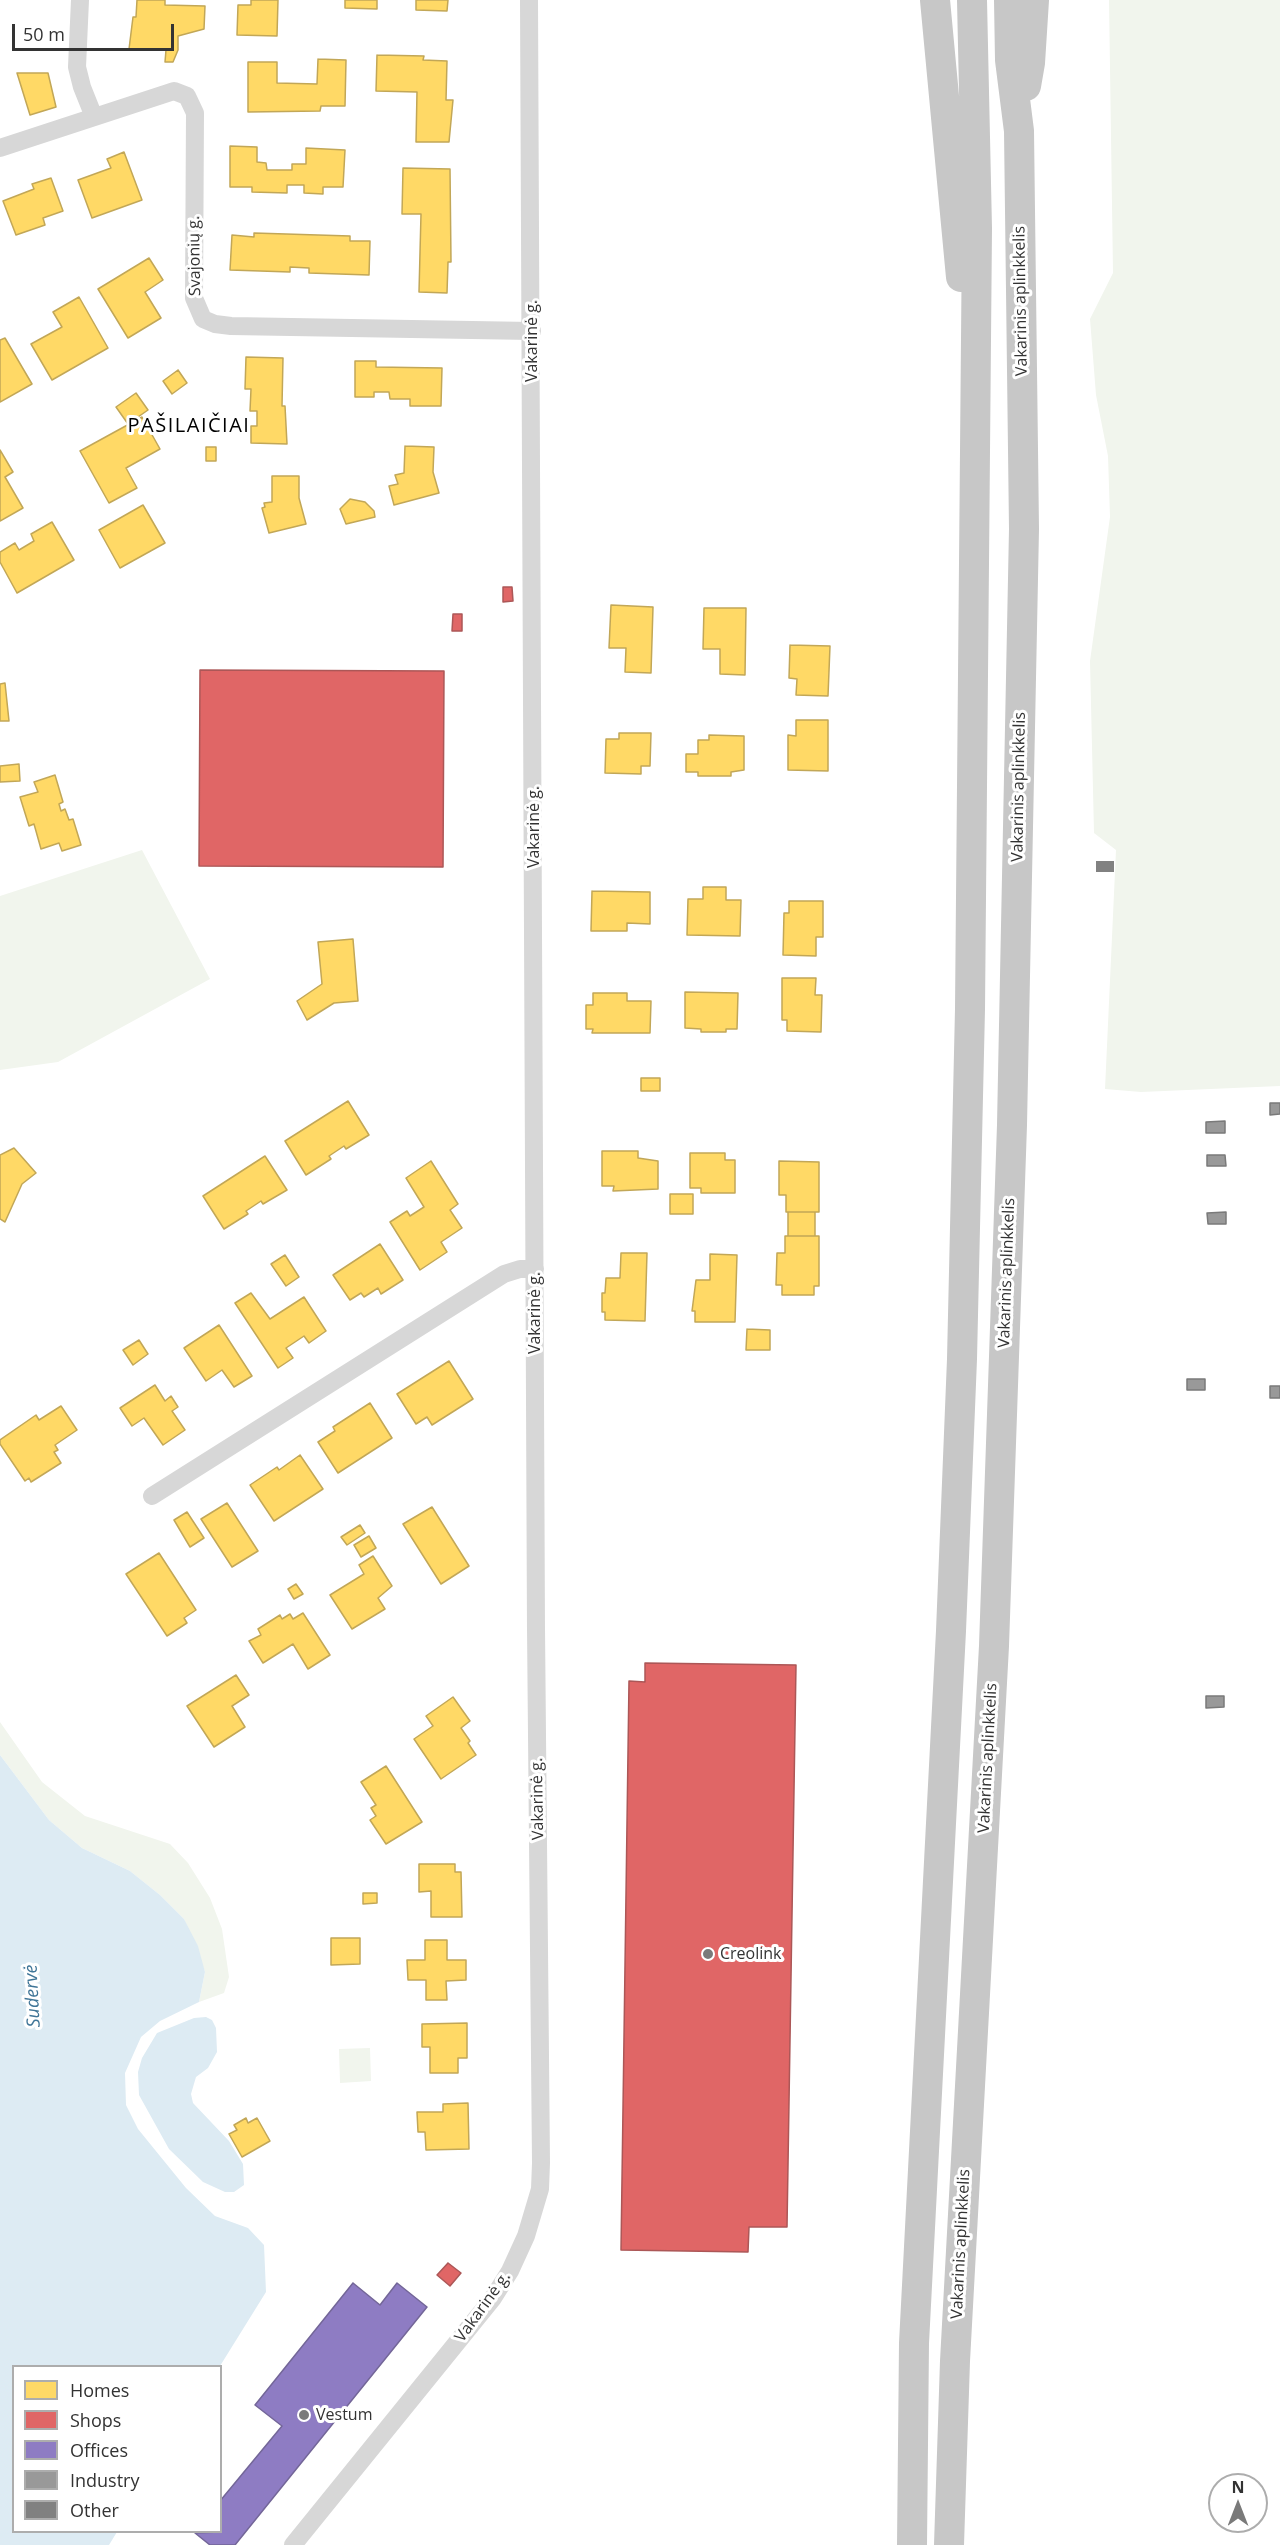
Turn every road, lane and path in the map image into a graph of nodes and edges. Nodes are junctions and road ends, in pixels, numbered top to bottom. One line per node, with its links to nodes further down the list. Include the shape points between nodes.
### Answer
1 (80, 0): 7 (street, via 77,67)
2 (529, 0): 10 (street, Vakarinė g.)
3 (935, 0): 11 (highway, via 957,259)
4 (972, 0): 11 (highway, via 977,228)
5 (1009, 0): 8 (highway, Vakarinis aplinkkelis)
6 (1034, 0): 8 (highway, via 1030,63)
7 (94, 117): 9 (street, Svajonių g.); 10 (street, Svajonių g., via 174,91 188,96 195,112 194,298 203,319 231,326)
8 (1019, 131): 14 (highway, Vakarinis aplinkkelis, via 1024,528 1011,1149 994,1646)
9 (0, 148)
10 (532, 331): 12 (street, Vakarinė g.)
11 (974, 351): 15 (highway, via 972,867 962,1359 914,2343)
12 (535, 1269): 13 (street, via 504,1274); 16 (street, Vakarinė g., via 540,2189 526,2236 493,2298)
13 (152, 1496)
14 (950, 2501): 19 (highway, Vakarinis aplinkkelis); 20 (highway)
15 (912, 2502): 17 (highway); 18 (highway)
16 (293, 2545)
17 (893, 2545)
18 (912, 2545)
19 (949, 2545)
20 (965, 2545)

